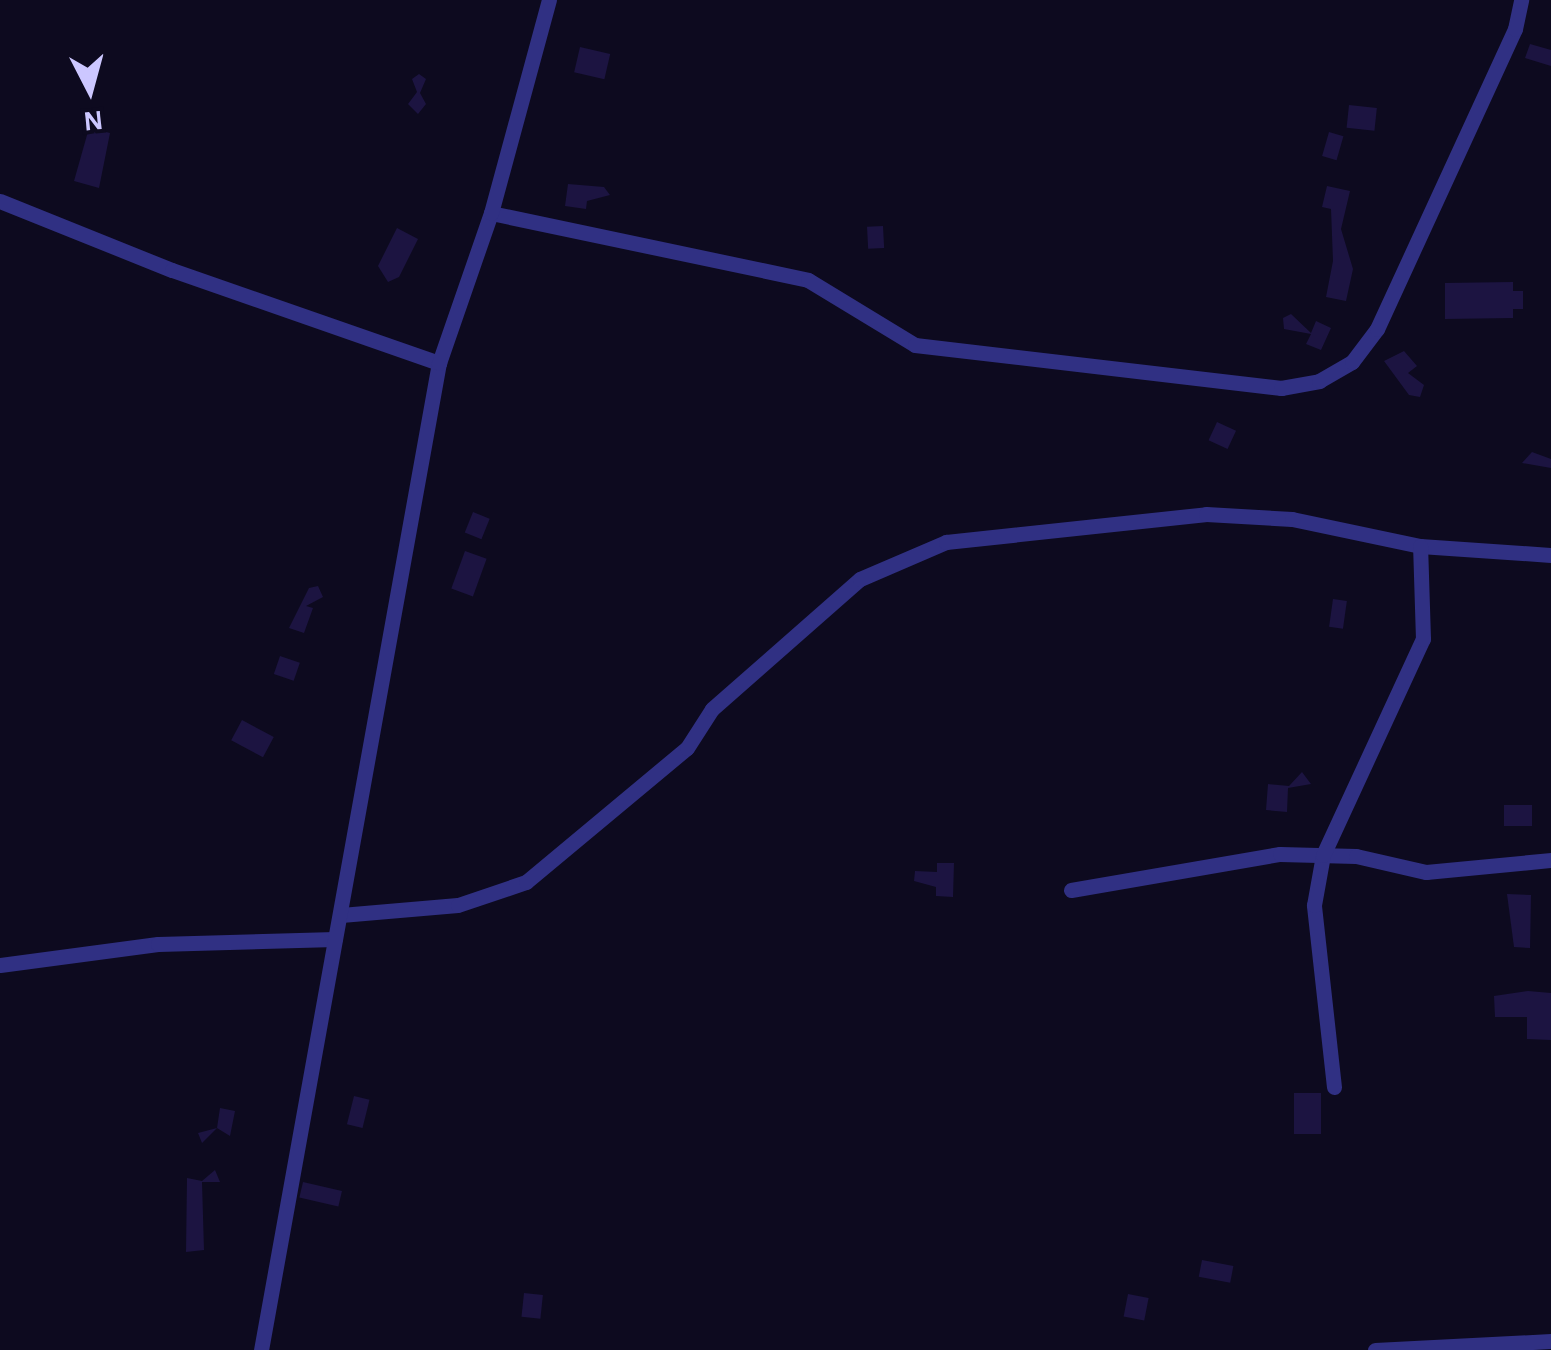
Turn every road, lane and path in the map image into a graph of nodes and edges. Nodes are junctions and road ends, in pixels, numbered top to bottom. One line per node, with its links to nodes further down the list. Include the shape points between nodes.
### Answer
1 (549, 0): 4 (street)
2 (1522, 0): 4 (street, via 1515,29 1376,328 1352,362 1319,380 1281,388 916,345 808,280)
3 (0, 201): 5 (street, via 172,270)
4 (490, 214): 5 (street)
5 (439, 363): 11 (street, via 361,771)
6 (1420, 546): 7 (street); 8 (street, via 1423,639); 11 (street, via 1292,519 1206,514 946,542 860,579 712,709 687,748 526,882 458,905)
7 (1551, 555)
8 (1323, 855): 9 (street, via 1426,872); 10 (street, via 1280,854); 14 (street, via 1314,905)
9 (1551, 860)
10 (1071, 890)
11 (342, 915): 12 (street)
12 (335, 938): 13 (street, via 158,944); 16 (street)
13 (0, 966)
14 (1334, 1087)
15 (1551, 1341): 17 (street)
16 (261, 1350)
17 (1375, 1350)

